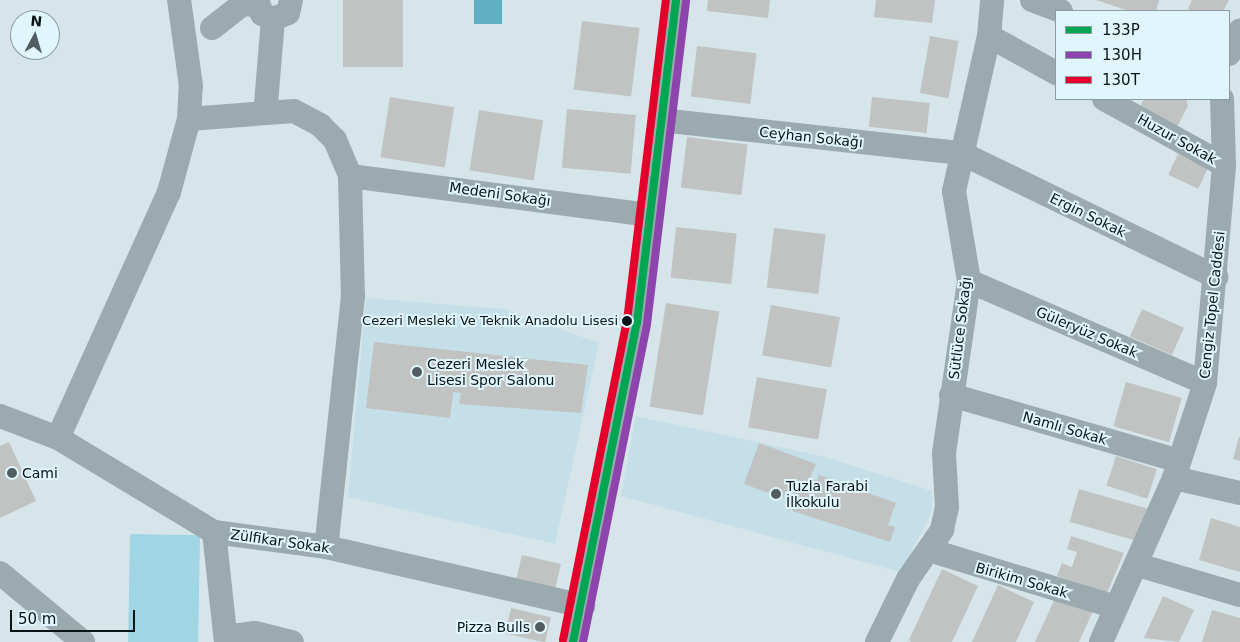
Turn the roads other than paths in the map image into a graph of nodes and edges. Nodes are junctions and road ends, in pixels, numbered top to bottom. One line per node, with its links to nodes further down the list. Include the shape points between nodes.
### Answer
1 (179, 0): 17 (street)
2 (219, 0): 7 (street, via 228,5)
3 (291, 0): 7 (street, via 288,13)
4 (676, 0): 18 (street)
5 (992, 0): 11 (street, Sütlüce Sokağı)
6 (1032, 0): 8 (street)
7 (256, 6): 9 (street); 16 (street)
8 (1058, 10)
9 (212, 28)
10 (1240, 30): 12 (street)
11 (989, 36): 13 (street); 19 (street, Sütlüce Sokağı)
12 (1230, 52)
13 (1055, 71)
14 (1106, 100): 20 (street, Huzur Sokak)
15 (1222, 100): 20 (street, Cengiz Topel Caddesi)
16 (266, 108): 17 (street); 21 (street, via 294,111 320,125 335,140)
17 (196, 112): 28 (street, via 169,192)
18 (661, 120): 19 (street, Ceyhan Sokağı); 22 (street)
19 (960, 153): 23 (street, Ergin Sokak); 24 (street, Sütlüce Sokağı, via 954,191)
20 (1224, 165): 23 (street, Cengiz Topel Caddesi)
21 (350, 176): 22 (street, Medeni Sokağı, via 377,176); 32 (street, via 353,296)
22 (650, 215): 37 (street, via 637,323)
23 (1216, 277): 25 (street, Cengiz Topel Caddesi)
24 (969, 281): 25 (street, Güleryüz Sokak); 26 (street, Sütlüce Sokağı)
25 (1205, 383): 29 (street, Cengiz Topel Caddesi)
26 (951, 395): 29 (street, Namlı Sokak); 33 (street, Sütlüce Sokağı, via 944,453 947,507 942,530)
27 (0, 416): 28 (street, Zülfikar Sokak)
28 (58, 438): 31 (street, Zülfikar Sokak)
29 (1176, 470): 30 (street, Namlı Sokak); 34 (street, Cengiz Topel Caddesi)
30 (1240, 493)
31 (214, 532): 32 (street, Zülfikar Sokak); 39 (street)
32 (326, 547): 37 (street, Zülfikar Sokak)
33 (929, 550): 38 (street, Birikim Sokak); 43 (street, Sütlüce Sokağı)
34 (1138, 565): 36 (street); 38 (street, Cengiz Topel Caddesi)
35 (2, 581): 40 (street)
36 (1240, 595)
37 (583, 606): 42 (street)
38 (1116, 607): 44 (street, Cengiz Topel Caddesi)
39 (226, 640): 41 (street, via 255,634)
40 (83, 642)
41 (292, 642)
42 (573, 642)
43 (877, 642)
44 (1101, 642)

